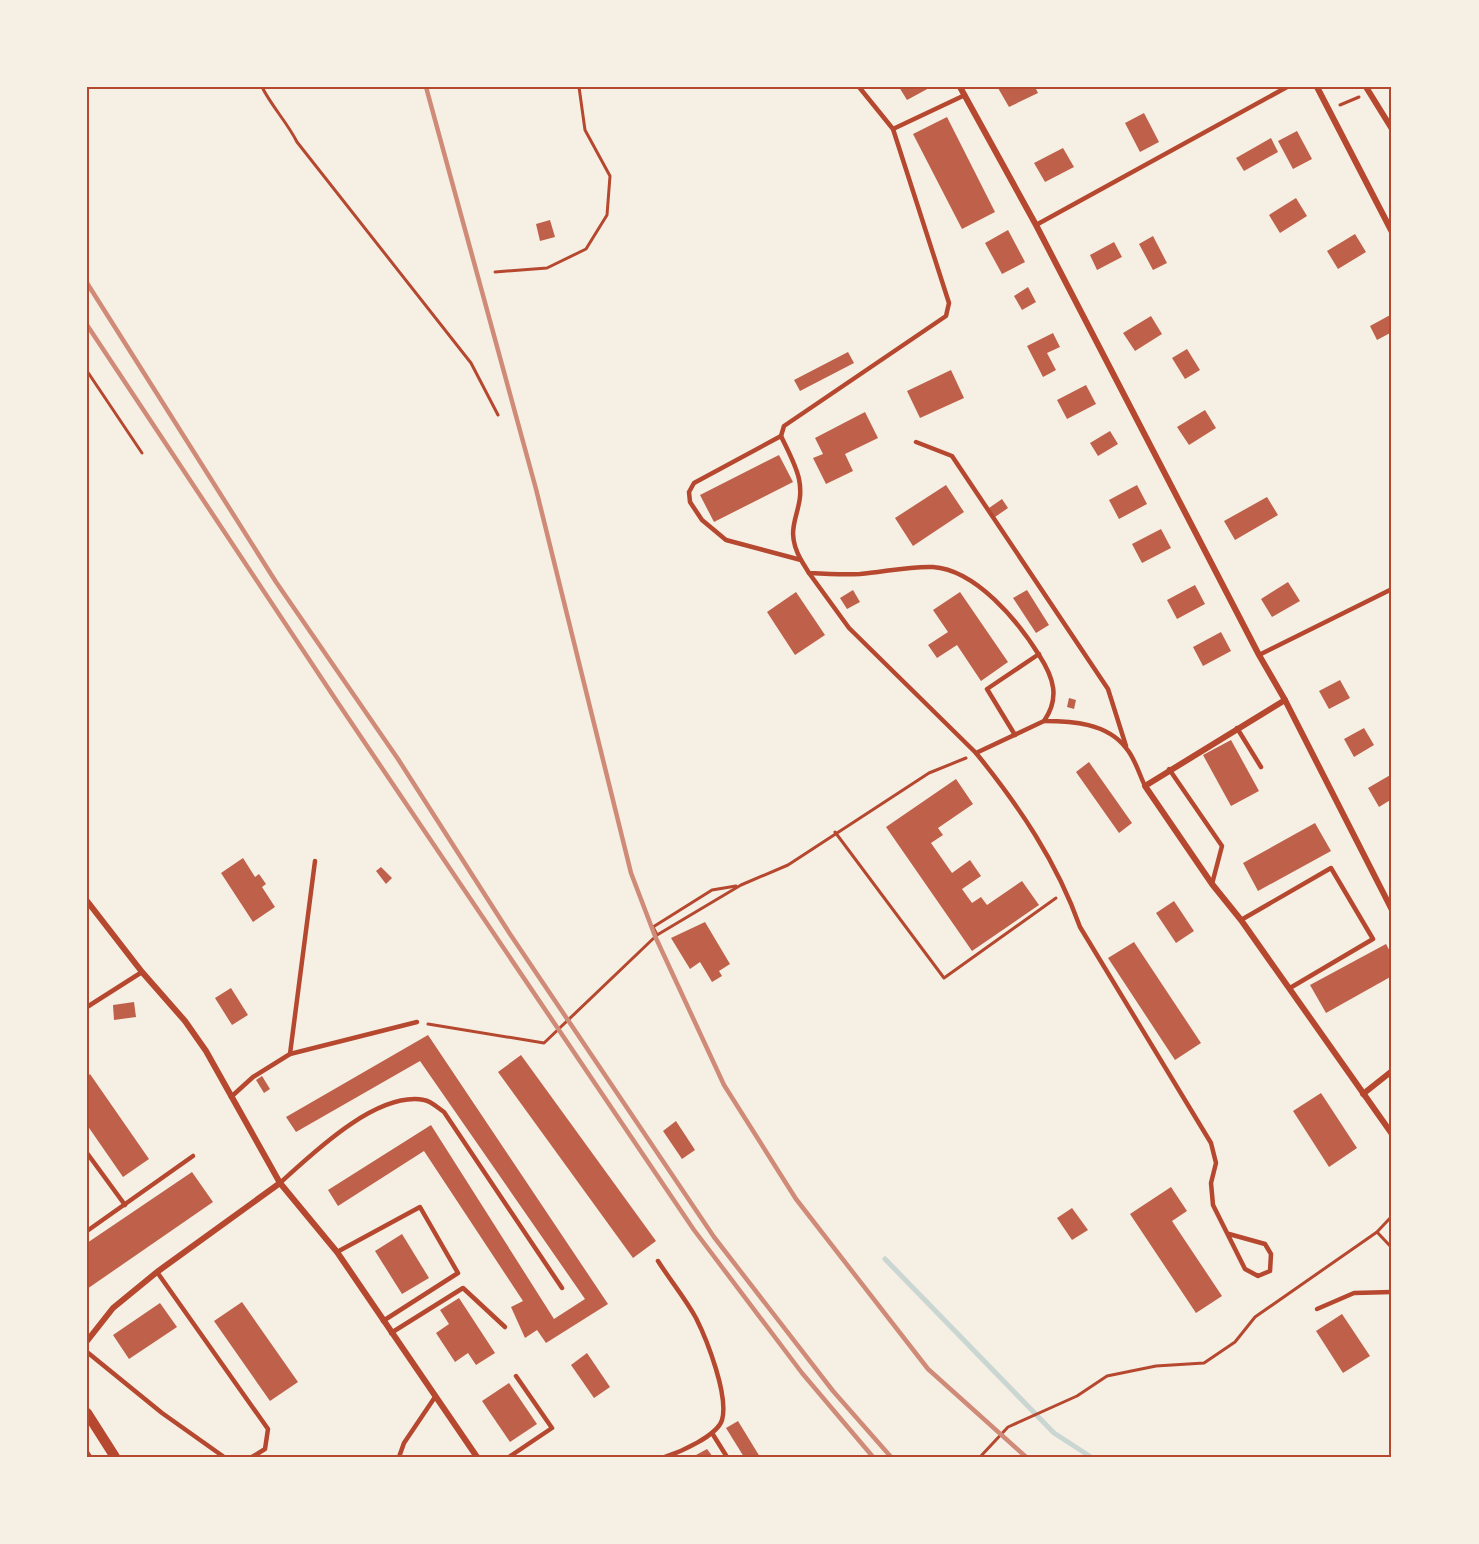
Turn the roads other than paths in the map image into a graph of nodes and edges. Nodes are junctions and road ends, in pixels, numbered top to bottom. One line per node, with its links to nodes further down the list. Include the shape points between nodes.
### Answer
1 (859, 87): 7 (lane)
2 (960, 87): 6 (street)
3 (1287, 87): 9 (lane)
4 (1317, 87): 10 (street)
5 (1368, 90): 8 (street)
6 (965, 95): 7 (lane); 9 (street)
7 (893, 129): 11 (lane, via 949,303 946,316 784,426)
8 (1392, 129)
9 (1036, 225): 17 (street)
10 (1392, 232)
11 (782, 436): 13 (lane, via 799,479 800,498 791,530 792,545); 13 (lane, via 694,483 689,492 690,502 702,520 726,540)
12 (916, 442): 22 (lane, via 952,456 1108,689)
13 (801, 560): 14 (lane)
14 (810, 573): 16 (lane, via 857,574 934,567 961,574 1018,622); 23 (lane, via 849,628)
15 (1392, 589): 17 (lane)
16 (1039, 654): 19 (lane, via 1055,694 1053,708); 21 (lane, via 987,689)
17 (1259, 655): 18 (street)
18 (1285, 700): 20 (street); 30 (street)
19 (1044, 721): 21 (lane); 22 (lane, via 1072,720 1108,732)
20 (1238, 728): 24 (lane); 25 (street)
21 (1015, 735): 23 (lane)
22 (1126, 748): 26 (lane)
23 (976, 753): 46 (lane, via 1005,789 1067,891 1080,927 1211,1143 1216,1162 1211,1183 1213,1205)
24 (1261, 767)
25 (1169, 769): 26 (street); 28 (lane, via 1222,846)
26 (1145, 786): 28 (street)
27 (315, 861): 36 (lane)
28 (1212, 884): 31 (street)
29 (87, 901): 32 (street)
30 (1392, 910)
31 (1241, 920): 33 (street); 33 (lane, via 1331,868 1372,939)
32 (142, 972): 34 (lane); 39 (street, via 185,1021)
33 (1290, 988): 38 (street)
34 (87, 1007)
35 (417, 1022): 36 (lane)
36 (290, 1054): 39 (lane, via 253,1077)
37 (1392, 1071): 38 (street)
38 (1364, 1094): 40 (street)
39 (231, 1097): 43 (street)
40 (1392, 1134)
41 (87, 1153): 44 (lane)
42 (193, 1156): 44 (lane)
43 (280, 1183): 47 (street); 49 (street); 50 (lane, via 321,1146 376,1108 406,1099 427,1100 444,1112)
44 (125, 1205): 45 (lane)
45 (87, 1231)
46 (1229, 1234): 46 (lane, via 1245,1269 1258,1275 1270,1271 1271,1254 1265,1244)
47 (337, 1252): 53 (street); 53 (lane, via 420,1207 458,1273)
48 (658, 1261): 61 (lane, via 696,1318 711,1357 723,1410 722,1420)
49 (157, 1272): 56 (street, via 113,1308); 64 (lane, via 268,1429 265,1449)
50 (562, 1288)
51 (1392, 1292): 52 (lane, via 1354,1293)
52 (1317, 1309)
53 (382, 1321): 55 (street)
54 (505, 1327): 55 (lane, via 463,1288)
55 (391, 1333): 59 (street)
56 (87, 1341)
57 (87, 1352): 63 (lane)
58 (516, 1376): 67 (lane, via 552,1428)
59 (435, 1397): 65 (lane); 66 (street)
60 (87, 1413): 62 (street)
61 (712, 1432): 68 (lane); 69 (lane)
62 (115, 1457)
63 (224, 1457)
64 (252, 1457)
65 (399, 1457)
66 (477, 1457)
67 (509, 1457)
68 (666, 1457)
69 (727, 1457)

